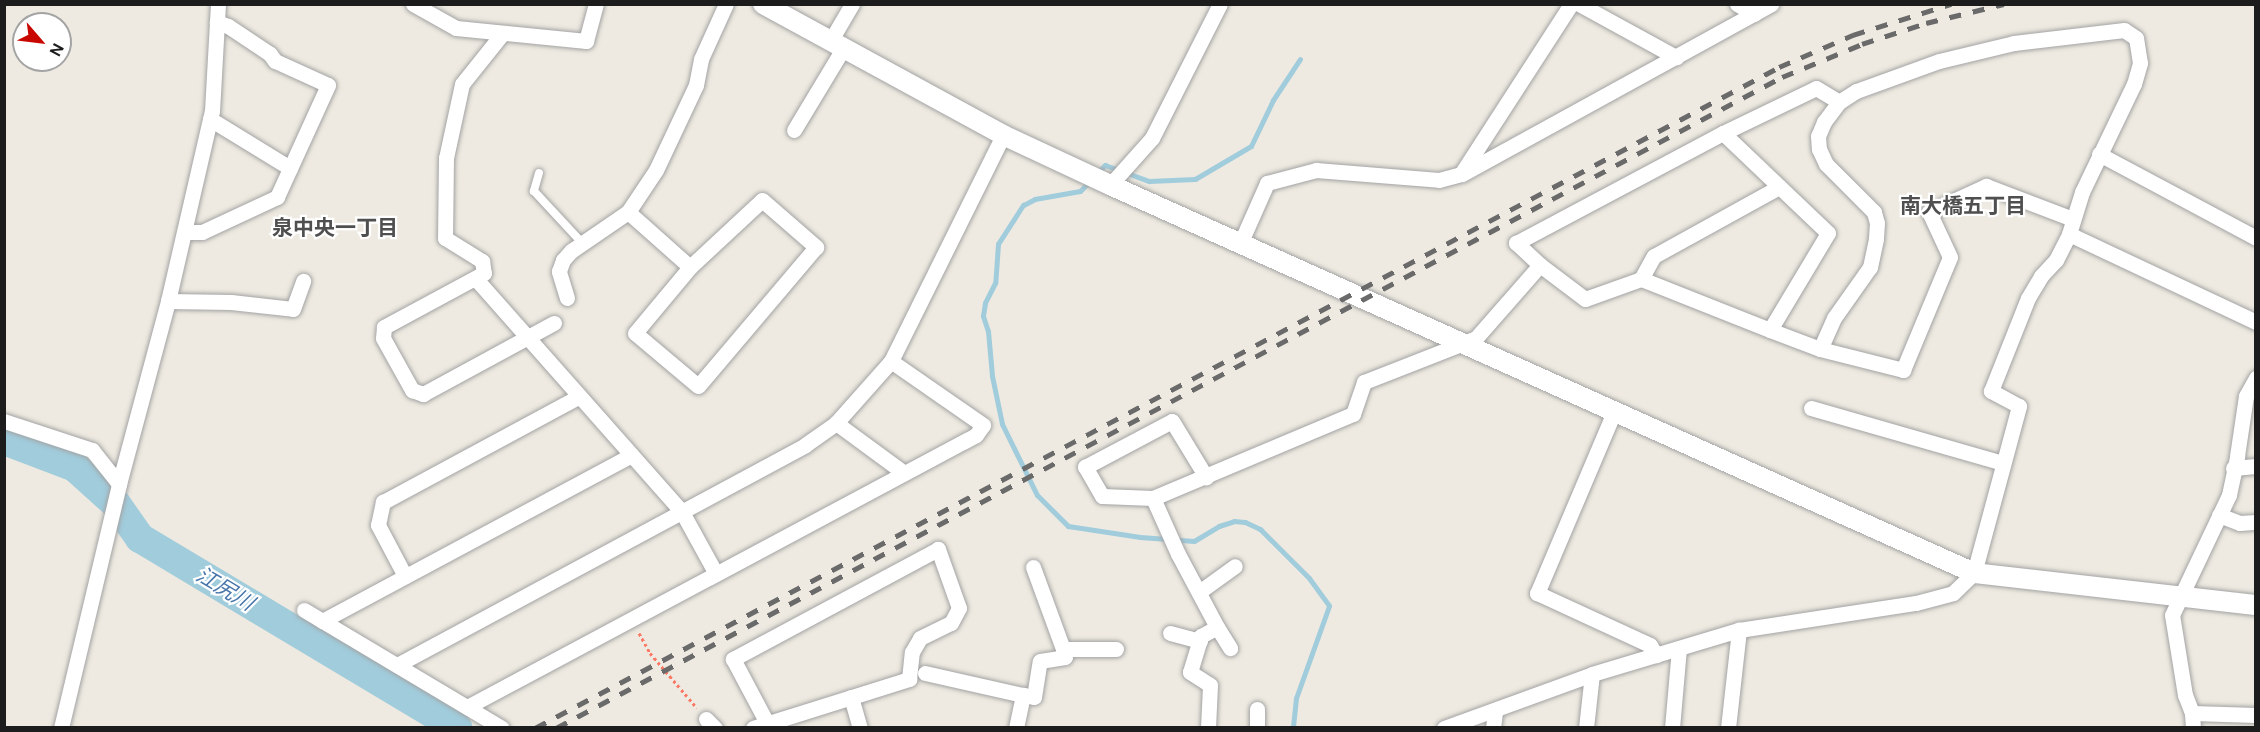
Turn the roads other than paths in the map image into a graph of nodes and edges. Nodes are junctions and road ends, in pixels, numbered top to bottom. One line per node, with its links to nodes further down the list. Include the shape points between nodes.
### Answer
1 (218, 4): 13 (street)
2 (413, 4): 14 (street, via 456,28)
3 (596, 4): 14 (street, via 586,41)
4 (726, 4): 28 (street, via 701,59 696,85 656,170)
5 (763, 4): 15 (street)
6 (852, 4): 15 (street)
7 (1220, 4): 26 (street, via 1152,138)
8 (1571, 4): 25 (street)
9 (1579, 4): 16 (street)
10 (1737, 4): 12 (street)
11 (1771, 4): 12 (street)
12 (1754, 14): 16 (street)
13 (217, 22): 18 (street); 23 (street, via 262,48 275,61 328,85)
14 (502, 34): 36 (street, via 462,84 446,158 446,238 482,261 484,273)
15 (838, 43): 19 (street); 21 (street)
16 (1676, 57): 25 (street)
17 (1839, 102): 20 (street, via 1816,88); 22 (street, via 1856,91 1939,61 2013,43 2124,30 2136,38 2140,63 2134,84); 46 (street, via 1824,122 1818,136 1819,148 1826,164 1874,212 1876,239 1870,267 1834,318)
18 (210, 119): 23 (street); 30 (street)
19 (794, 130)
20 (1723, 133): 27 (street); 34 (street, via 1516,243)
21 (1003, 135): 26 (street); 47 (street)
22 (2099, 153): 29 (street); 31 (street)
23 (290, 168): 30 (street, via 277,197 202,232)
24 (539, 173): 32 (lane, via 534,191)
25 (1462, 174): 33 (street, via 1439,180 1316,170 1267,183)
26 (1110, 186): 33 (street)
27 (1779, 187): 37 (street, via 1654,256); 43 (street, via 1828,233)
28 (628, 212): 32 (street); 35 (street)
29 (2071, 226): 41 (street); 46 (street, via 1986,186 1929,212 1950,257 1903,370); 55 (street, via 2056,260 2028,298 1991,391 2019,406)
30 (184, 232): 40 (street)
31 (2256, 238)
32 (583, 244): 39 (street, via 563,260 559,271)
33 (1240, 244): 45 (street)
34 (1540, 265): 37 (street, via 1585,299); 45 (street, via 1476,338)
35 (690, 267): 35 (street, via 762,200 816,247 698,386 635,333)
36 (476, 279): 44 (street); 44 (street, via 384,327 383,338 412,390 423,394)
37 (1641, 279): 43 (street)
38 (303, 281): 40 (street, via 293,309 231,302)
39 (567, 298)
40 (168, 301): 60 (street)
41 (2256, 322)
42 (554, 323): 44 (street)
43 (1770, 330): 46 (street)
44 (528, 338): 49 (street)
45 (1462, 345): 51 (street); 59 (street, via 1364,382 1353,414)
46 (1820, 349)
47 (891, 361): 53 (street); 58 (street, via 982,425 976,435)
48 (2256, 378): 57 (street, via 2246,396)
49 (578, 397): 54 (street); 69 (street, via 382,502 378,525)
50 (1811, 408): 55 (street)
51 (1614, 412): 68 (street); 83 (street, via 1537,593 1650,645)
52 (4, 421): 60 (street, via 92,450)
53 (836, 423): 58 (street); 62 (street, via 805,445)
54 (631, 455): 62 (street); 69 (street)
55 (2003, 463): 68 (street)
56 (2256, 466): 57 (street)
57 (2233, 468): 63 (street, via 2229,495)
58 (904, 473): 67 (street)
59 (1206, 477): 61 (street); 61 (street, via 1172,421 1085,467 1102,496)
60 (119, 484): 95 (street)
61 (1153, 498): 70 (street)
62 (682, 512): 67 (street); 84 (street)
63 (2219, 515): 64 (street, via 2240,523); 71 (street)
64 (2256, 522)
65 (1235, 566): 70 (street)
66 (1033, 567): 81 (street)
67 (715, 572): 89 (street)
68 (1974, 573): 71 (street); 76 (street, via 1953,593 1916,603)
69 (405, 576): 74 (street)
70 (1199, 592): 75 (street)
71 (2179, 595): 72 (street); 93 (street, via 2172,615)
72 (2256, 605)
73 (304, 610): 74 (street)
74 (322, 621): 84 (street)
75 (1217, 627): 78 (street, via 1201,636); 79 (street)
76 (1739, 630): 80 (street); 105 (street)
77 (1170, 633): 78 (street)
78 (1200, 641): 99 (street, via 1190,672 1210,686)
79 (1230, 648)
80 (1679, 648): 83 (street); 104 (street)
81 (1063, 649): 82 (street); 87 (street, via 1065,657 1040,661 1034,697)
82 (1116, 649)
83 (1656, 655): 86 (street)
84 (397, 665): 89 (street)
85 (925, 674): 87 (street)
86 (1592, 674): 91 (street); 103 (street)
87 (1023, 695): 98 (street)
88 (851, 697): 94 (street); 94 (street, via 909,679 912,652 920,638 951,623 959,608 938,549 733,659); 97 (street)
89 (467, 707): 96 (street)
90 (1257, 709): 100 (street)
91 (1494, 711): 101 (street); 102 (street)
92 (2256, 715): 93 (street)
93 (2192, 720)
94 (760, 725)
95 (60, 728)
96 (502, 728)
97 (860, 728)
98 (1016, 728)
99 (1208, 728)
100 (1257, 728)
101 (1444, 728)
102 (1493, 728)
103 (1586, 728)
104 (1672, 728)
105 (1728, 728)

